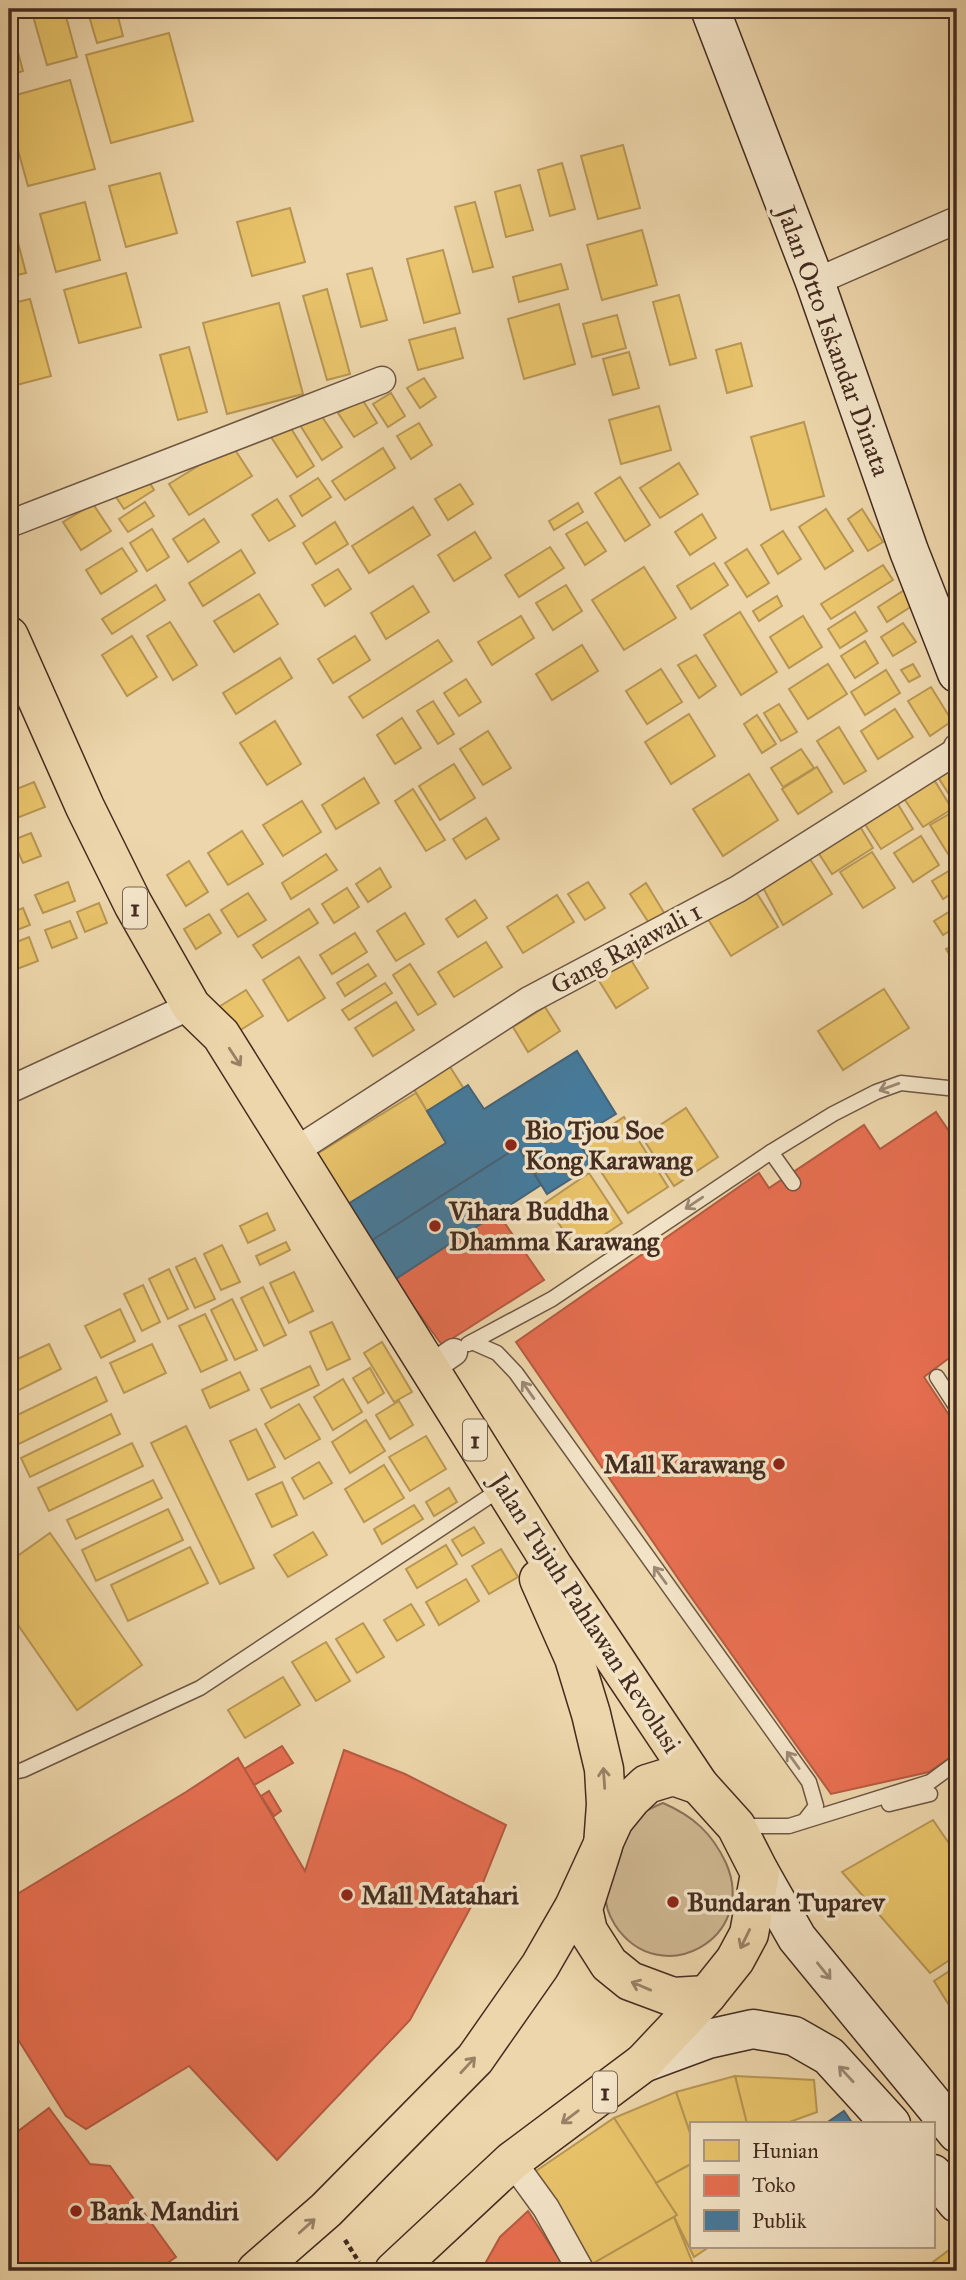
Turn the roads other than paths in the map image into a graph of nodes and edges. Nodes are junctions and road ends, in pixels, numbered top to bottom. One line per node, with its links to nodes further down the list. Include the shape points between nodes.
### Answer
1 (710, 9): 3 (main road, Jalan Otto Iskandar Dinata)
2 (957, 220): 3 (street)
3 (815, 282): 7 (main road, Jalan Otto Iskandar Dinata)
4 (382, 380): 5 (street)
5 (9, 524)
6 (9, 636): 9 (main road, Jalan Tujuh Pahlawan Revolusi / 1, via 91,819)
7 (957, 673)
8 (957, 747): 12 (street, Gang Rajawali 1, via 738,888 529,1000)
9 (191, 1006): 11 (street); 12 (main road, Jalan Tujuh Pahlawan Revolusi / 1, one-way to 12, via 221,1035); 18 (main road, Jalan Tujuh Pahlawan Revolusi / 1, via 197,1047)
10 (957, 1089): 13 (lane, one-way to 13, via 901,1083 833,1114)
11 (9, 1090)
12 (295, 1151): 15 (main road, Jalan Tujuh Pahlawan Revolusi / 1)
13 (771, 1152): 14 (lane); 15 (lane, one-way to 15, via 552,1299)
14 (793, 1183)
15 (452, 1354): 21 (main road, Jalan Tujuh Pahlawan Revolusi / 1, via 554,1568); 24 (lane, one-way to 15, via 816,1806 809,1782 516,1373 497,1353)
16 (937, 1377): 17 (lane)
17 (957, 1408)
18 (490, 1496): 20 (lane, via 200,1688); 26 (main road, Jalan Tujuh Pahlawan Revolusi / 1, one-way to 18, via 604,1769 574,1658 536,1572)
19 (957, 1762): 23 (lane, via 930,1782)
20 (9, 1773)
21 (699, 1786): 25 (main road, Jalan Tujuh Pahlawan Revolusi / 1); 26 (main road, via 673,1776 648,1784 614,1820)
22 (930, 1794): 23 (lane, via 859,1812)
23 (840, 1808): 24 (lane)
24 (806, 1819): 25 (lane, via 789,1826)
25 (736, 1826): 27 (main road, Jalan Tujuh Pahlawan Revolusi / 1)
26 (603, 1846): 28 (main road, one-way to 26, via 673,1997 630,1981 609,1964 588,1931 583,1909); 36 (main road, 1, one-way to 26, via 326,2210 475,2059 540,1966)
27 (760, 1873): 28 (main road, 1, one-way to 28, via 749,1934); 32 (main road, Jalan Tujuh Pahlawan Revolusi, one-way to 32, via 797,1938)
28 (707, 1995): 29 (main road, via 726,2014); 30 (main road, 1)
29 (753, 2029): 30 (main road, via 708,2039); 31 (main road, one-way to 29, via 830,2056 794,2036)
30 (643, 2063): 33 (main road, 1, one-way to 33)
31 (889, 2122)
32 (957, 2133)
33 (512, 2161): 37 (main road, 1); 38 (street, via 546,2208)
34 (934, 2175): 35 (main road)
35 (957, 2203)
36 (256, 2271)
37 (394, 2271)
38 (581, 2271)

